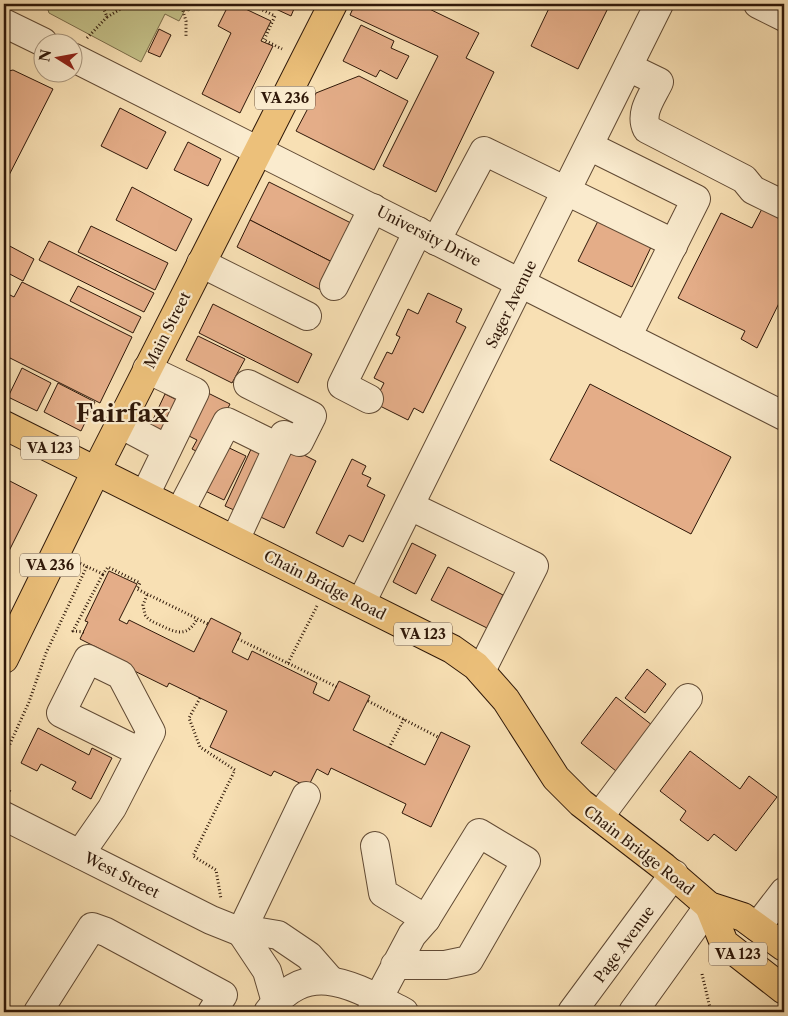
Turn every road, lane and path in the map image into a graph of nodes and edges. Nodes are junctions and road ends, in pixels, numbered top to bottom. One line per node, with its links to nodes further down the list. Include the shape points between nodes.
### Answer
1 (102, 4): 9 (path)
2 (129, 4): 9 (path)
3 (181, 4): 11 (path)
4 (250, 4): 15 (path, via 276,16 264,40)
5 (333, 4): 18 (main road, Main Street / VA 236)
6 (659, 4): 16 (street, Sager Avenue)
7 (758, 4): 8 (street)
8 (784, 16)
9 (107, 17): 13 (path)
10 (4, 23): 12 (street)
11 (186, 36)
12 (32, 37)
13 (82, 45)
14 (82, 50): 18 (street, University Drive)
15 (282, 50)
16 (628, 67): 17 (street, Sager Avenue); 20 (street, via 659,82 644,112 643,122 647,130 744,179 753,190)
17 (589, 146): 19 (street, Sager Avenue); 23 (street, via 696,199)
18 (258, 150): 21 (street, University Drive); 24 (main road, Main Street / VA 236)
19 (567, 191): 22 (street, via 484,151); 23 (street); 25 (street, Sager Avenue)
20 (784, 205)
21 (373, 208): 22 (street, University Drive); 26 (street)
22 (427, 236): 25 (street, University Drive); 31 (street, via 342,386)
23 (673, 246): 28 (street)
24 (201, 263): 27 (street); 29 (main road, Main Street / VA 236)
25 (521, 284): 28 (street, University Drive); 39 (street, Sager Avenue)
26 (334, 286)
27 (307, 316)
28 (627, 337): 32 (street, University Drive)
29 (148, 369): 33 (main road, Main Street / VA 236); 36 (street, via 195,392)
30 (248, 384): 35 (street, via 312,416 299,442 284,435)
31 (369, 399)
32 (784, 415)
33 (120, 424): 36 (street); 37 (main road, Main Street / VA 236)
34 (4, 425): 37 (main road, Chain Bridge Road / VA 123)
35 (278, 447): 40 (street, via 227,422); 41 (street)
36 (168, 449): 38 (street)
37 (96, 471): 38 (main road, Chain Bridge Road / VA 123); 52 (main road, Main Street / VA 236)
38 (145, 495): 40 (main road, Chain Bridge Road / VA 123)
39 (410, 506): 46 (street, Sager Avenue); 54 (street, via 534,566)
40 (180, 512): 41 (main road, Chain Bridge Road / VA 123)
41 (235, 540): 46 (main road, Chain Bridge Road / VA 123)
42 (76, 562): 43 (path)
43 (87, 566): 44 (path); 63 (path, via 46,653 29,702)
44 (103, 574): 45 (path, via 108,566 140,583 137,589); 50 (path, via 73,631)
45 (147, 595): 48 (path); 48 (path, via 143,604 145,615 170,630 186,632)
46 (361, 603): 54 (main road, Chain Bridge Road / VA 123, via 452,649)
47 (317, 605): 53 (path)
48 (197, 619): 49 (path)
49 (208, 624)
50 (84, 632)
51 (238, 639): 53 (path)
52 (4, 658)
53 (288, 663): 55 (path)
54 (481, 671): 67 (main road, Chain Bridge Road / VA 123, via 522,721 556,778)
55 (336, 687)
56 (200, 698): 72 (path, via 189,718 200,747 235,770 193,856 216,870 222,904)
57 (688, 698): 67 (street)
58 (368, 701): 59 (path)
59 (404, 719): 60 (path); 61 (path)
60 (438, 736)
61 (389, 748)
62 (140, 752): 69 (street, via 112,808)
63 (4, 757)
64 (4, 788): 66 (path)
65 (306, 796): 76 (street)
66 (10, 806): 69 (street, West Street)
67 (599, 818): 70 (main road, Chain Bridge Road / VA 123)
68 (375, 846): 74 (street, via 382,893)
69 (80, 854): 76 (street, West Street)
70 (674, 874): 73 (main road, Chain Bridge Road / VA 123); 87 (street, Page Avenue)
71 (784, 892): 75 (street)
72 (213, 900)
73 (708, 906): 75 (main road, Chain Bridge Road / VA 123); 81 (main road, Chain Bridge Road / VA 123, via 724,943); 88 (street)
74 (426, 919): 78 (street, via 412,935); 78 (street, via 479,833 526,861 468,960 445,965)
75 (757, 927): 77 (main road, Chain Bridge Road / VA 123)
76 (241, 932): 80 (street, West Street, via 278,935 309,956); 83 (street, via 267,971)
77 (784, 948)
78 (395, 965): 82 (street)
79 (702, 974): 89 (path)
80 (330, 980): 82 (street, via 357,987); 83 (street, via 303,982)
81 (784, 990)
82 (375, 1005): 86 (street)
83 (272, 1007)
84 (38, 1012): 85 (street, via 92,927 223,995)
85 (212, 1012)
86 (404, 1012)
87 (572, 1012)
88 (633, 1012)
89 (711, 1012)

